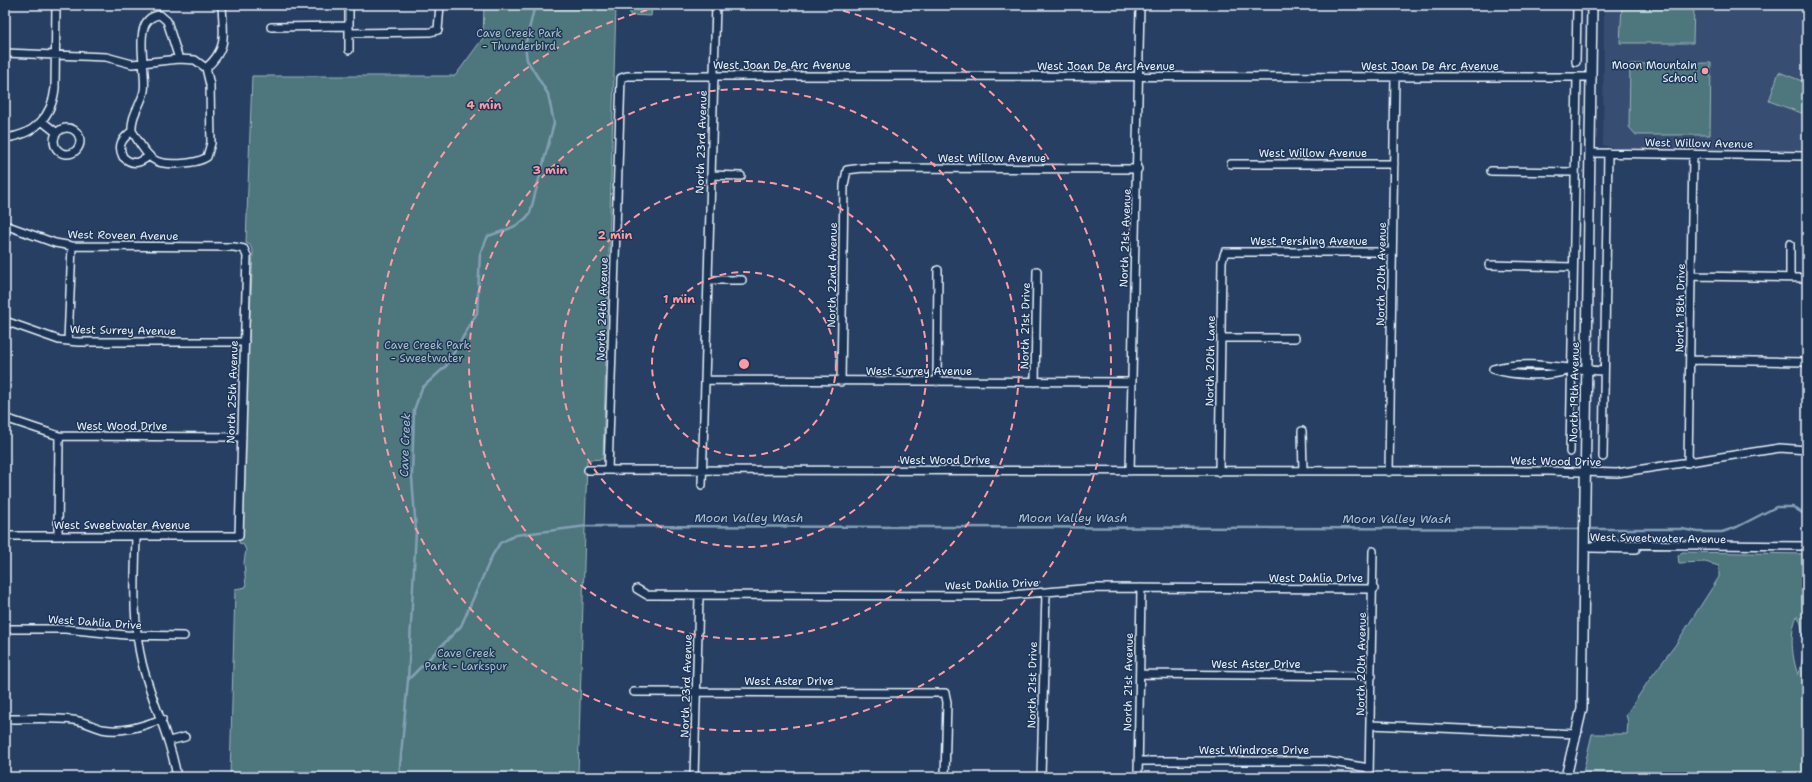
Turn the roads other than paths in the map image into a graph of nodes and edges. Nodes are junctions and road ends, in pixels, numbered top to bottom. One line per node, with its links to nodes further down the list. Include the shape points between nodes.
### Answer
1 (56, 5): 13 (street)
2 (222, 5): 17 (street, via 222,50)
3 (349, 5): 10 (street)
4 (440, 5): 10 (street, via 438,30)
5 (716, 5): 18 (street, North 23rd Avenue)
6 (1140, 5): 19 (street, North 21st Avenue)
7 (1577, 5): 15 (street)
8 (1592, 5): 22 (main road, North 19th Avenue)
9 (271, 27): 10 (street)
10 (349, 30): 11 (street)
11 (349, 50)
12 (5, 53): 13 (street)
13 (55, 55): 16 (street, via 106,56 132,64); 24 (street, via 54,98)
14 (179, 59): 16 (street); 16 (street, via 167,21 160,15 147,20 143,31); 17 (street, via 195,60)
15 (1576, 62)
16 (143, 63): 25 (street, via 144,90 133,115)
17 (206, 68): 31 (street, via 210,85 211,143 208,157 195,163 161,163)
18 (714, 76): 19 (street, West Joan De Arc Avenue); 23 (street, West Joan De Arc Avenue); 39 (street, North 23rd Avenue)
19 (1139, 76): 20 (street, West Joan De Arc Avenue); 35 (street, North 21st Avenue)
20 (1395, 77): 21 (street, West Joan De Arc Avenue); 34 (street, North 20th Avenue)
21 (1577, 77): 22 (street, West Joan De Arc Avenue); 38 (street, North 19th Avenue)
22 (1592, 77): 28 (main road, North 19th Avenue)
23 (621, 78): 80 (street, North 24th Avenue)
24 (43, 122): 26 (street); 27 (street, via 30,132)
25 (132, 131): 31 (street); 31 (street, via 120,145 123,157 134,163 141,163)
26 (57, 133)
27 (5, 138)
28 (1591, 153): 29 (street, West Willow Avenue); 64 (main road, North 19th Avenue)
29 (1608, 153): 30 (street, West Willow Avenue); 65 (street)
30 (1693, 154): 32 (street, West Willow Avenue); 51 (street, North 18th Drive)
31 (149, 156)
32 (1807, 156)
33 (1231, 164): 34 (street, West Willow Avenue)
34 (1394, 164): 46 (street, North 20th Avenue)
35 (1138, 169): 36 (street, West Willow Avenue); 70 (street, North 21st Avenue)
36 (847, 170): 67 (street, North 22nd Avenue, via 844,185)
37 (1491, 171): 38 (street)
38 (1574, 172): 48 (street, North 19th Avenue)
39 (711, 175): 40 (street); 54 (street, North 23rd Avenue)
40 (741, 176)
41 (5, 225): 43 (street, West Roveen Avenue, via 55,243)
42 (1790, 244): 52 (street)
43 (72, 246): 44 (street, West Roveen Avenue); 59 (street)
44 (244, 249): 60 (street, North 25th Avenue)
45 (1225, 252): 46 (street, West Pershing Avenue); 57 (street, North 20th Lane, via 1222,261)
46 (1392, 252): 85 (street, North 20th Avenue)
47 (1489, 265): 48 (street)
48 (1572, 267): 63 (street, North 19th Avenue)
49 (938, 270): 68 (street)
50 (1037, 271): 69 (street, North 21st Drive)
51 (1692, 276): 52 (street); 61 (street, North 18th Drive)
52 (1790, 277): 53 (street)
53 (1807, 278)
54 (708, 280): 55 (street); 66 (street, North 23rd Avenue)
55 (742, 280)
56 (5, 321): 59 (street, West Surrey Avenue, via 58,340)
57 (1221, 338): 58 (street); 84 (street, North 20th Lane)
58 (1295, 338)
59 (68, 341): 60 (street, West Surrey Avenue)
60 (245, 342): 74 (street, North 25th Avenue)
61 (1690, 360): 62 (street); 78 (street, North 18th Drive)
62 (1807, 362)
63 (1572, 370): 63 (street, via 1560,366 1505,365 1493,368 1507,373 1560,374); 64 (street); 76 (street, North 19th Avenue)
64 (1586, 371): 65 (street); 86 (main road, North 19th Avenue)
65 (1604, 372): 77 (street)
66 (705, 380): 67 (street, West Surrey Avenue); 81 (street, North 23rd Avenue)
67 (841, 382): 68 (street, West Surrey Avenue)
68 (937, 382): 69 (street, West Surrey Avenue)
69 (1035, 382): 70 (street, West Surrey Avenue)
70 (1132, 382): 82 (street, North 21st Avenue)
71 (5, 418): 73 (street, West Wood Drive)
72 (1302, 431): 83 (street)
73 (59, 436): 74 (street, West Wood Drive); 89 (street)
74 (242, 438): 91 (street, North 25th Avenue)
75 (1807, 450): 78 (street, West Wood Drive, via 1780,448)
76 (1570, 452)
77 (1603, 456)
78 (1688, 463): 86 (street, West Wood Drive, via 1616,473)
79 (588, 470): 80 (street, West Wood Drive)
80 (608, 470): 81 (street, West Wood Drive)
81 (702, 471): 82 (street, West Wood Drive); 87 (street, North 23rd Avenue)
82 (1130, 471): 84 (street, West Wood Drive)
83 (1303, 471): 84 (street, West Wood Drive); 85 (street, West Wood Drive)
84 (1219, 472)
85 (1389, 472): 86 (street, West Wood Drive)
86 (1586, 472): 93 (main road, North 19th Avenue)
87 (702, 485)
88 (5, 536): 89 (street, West Sweetwater Avenue)
89 (58, 536): 90 (street, West Sweetwater Avenue)
90 (136, 536): 91 (street, West Sweetwater Avenue); 102 (street, via 135,605)
91 (239, 536)
92 (1807, 546): 93 (street, West Sweetwater Avenue, via 1600,544)
93 (1584, 548): 95 (street, West Sweetwater Avenue); 111 (main road, North 19th Avenue, via 1582,708)
94 (1373, 551): 98 (street, North 20th Avenue)
95 (1807, 551)
96 (1141, 588): 98 (street, West Dahlia Drive); 99 (street, West Dahlia Drive, via 1084,588); 104 (street, North 21st Avenue)
97 (637, 589): 100 (street, West Dahlia Drive, via 647,595)
98 (1374, 589): 105 (street, North 20th Avenue)
99 (1046, 593): 100 (street, West Dahlia Drive, via 1000,596); 119 (street, North 21st Drive)
100 (699, 596): 107 (street, North 23rd Avenue)
101 (5, 629): 102 (street, West Dahlia Drive)
102 (138, 635): 103 (street, West Dahlia Drive); 109 (street, via 148,684)
103 (184, 636)
104 (1140, 674): 105 (street, West Aster Drive); 114 (street, North 21st Avenue)
105 (1372, 676): 110 (street, North 20th Avenue)
106 (634, 692): 107 (street, West Aster Drive)
107 (697, 692): 117 (street, North 23rd Avenue); 118 (street, West Aster Drive, via 945,693)
108 (5, 719): 109 (street, via 75,720 117,731)
109 (162, 719): 113 (street)
110 (1370, 725): 111 (street); 115 (street, North 20th Avenue)
111 (1577, 734): 122 (main road, North 19th Avenue)
112 (185, 737): 113 (street)
113 (169, 741): 116 (street)
114 (1138, 760): 115 (street, West Windrose Drive, via 1326,761); 120 (street, North 21st Avenue)
115 (1370, 768): 121 (street, North 20th Avenue)
116 (177, 777)
117 (694, 777)
118 (945, 777)
119 (1041, 777)
120 (1138, 777)
121 (1369, 777)
122 (1566, 777)

